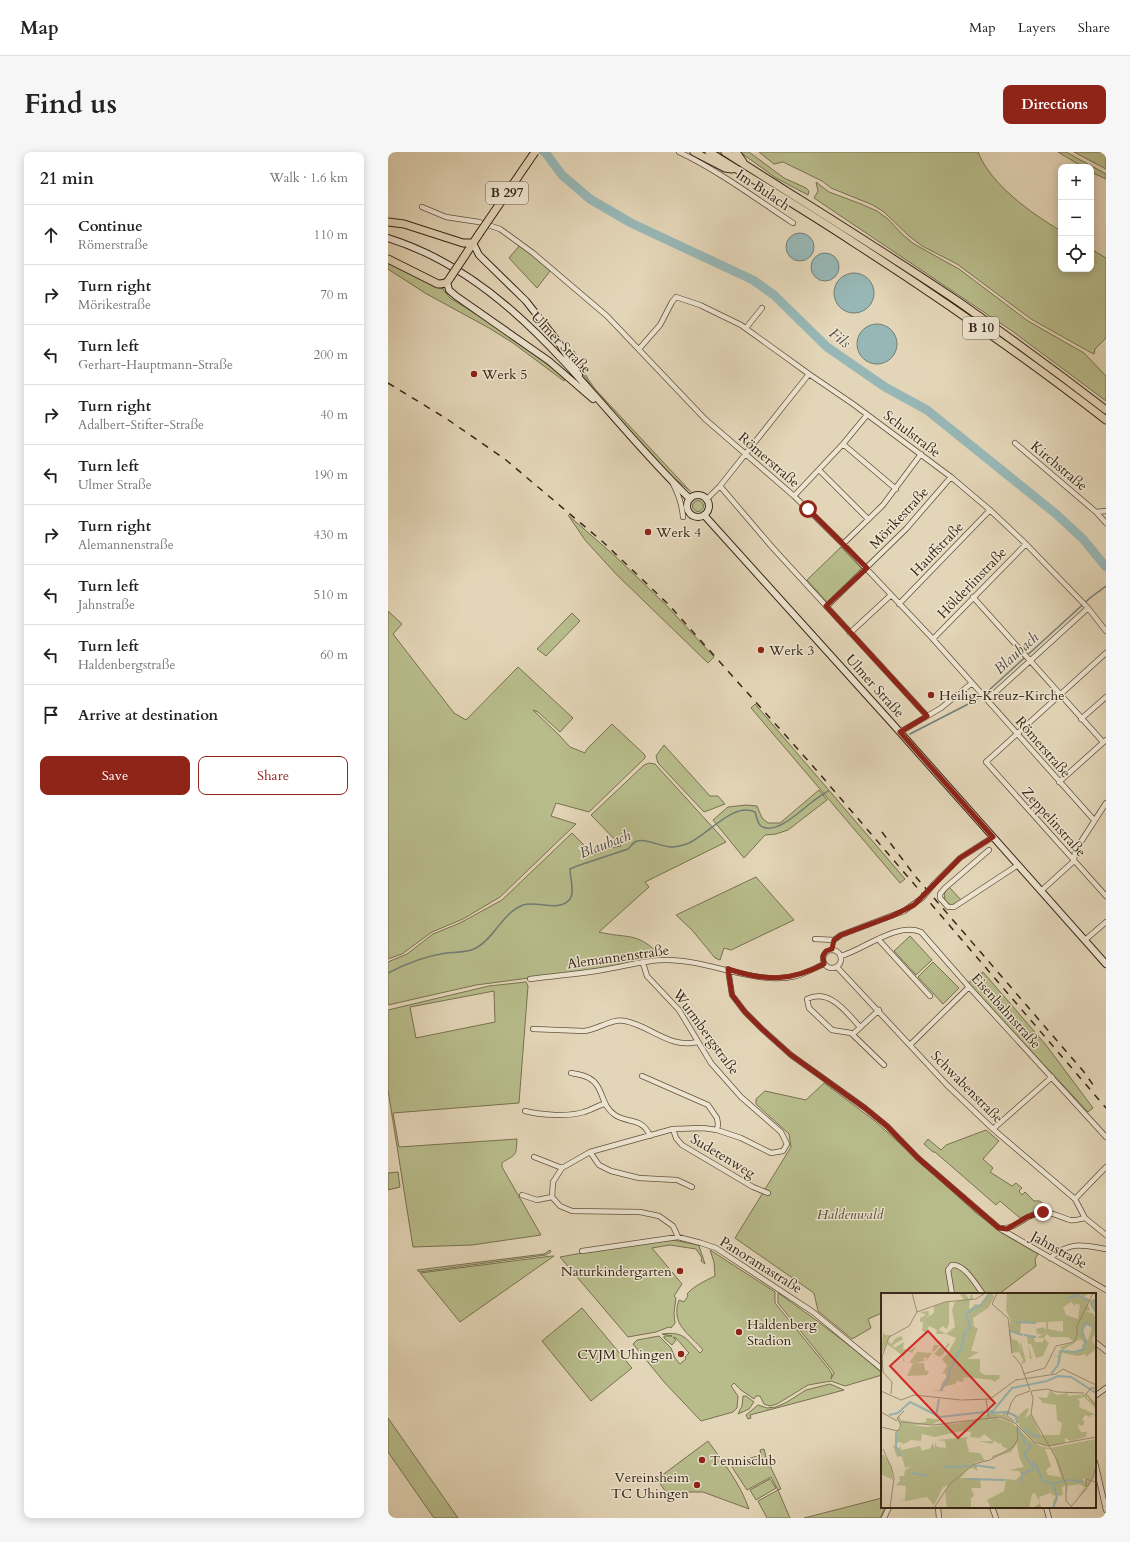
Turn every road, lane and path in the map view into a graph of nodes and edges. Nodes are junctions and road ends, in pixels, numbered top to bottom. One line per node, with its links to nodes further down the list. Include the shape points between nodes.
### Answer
1 (535, 152): 13 (main road, B 297, bridge)
2 (678, 152): 11 (street, Im Bulach, via 733,182)
3 (694, 152): 8 (main road, B 10, via 726,168)
4 (709, 152): 8 (main road, B 10)
5 (724, 152): 7 (main road, B 10)
6 (736, 152): 7 (main road)
7 (744, 164): 22 (main road, B 10, via 959,302)
8 (740, 171): 24 (main road, B 10, via 956,310)
9 (422, 207): 18 (street, Römerstraße, via 446,217 479,222 500,229 580,292)
10 (388, 222): 13 (main road, via 404,224 464,243)
11 (793, 223)
12 (388, 238): 20 (main road, Ulmer Straße, via 443,261 487,290 511,309)
13 (473, 243): 15 (main road, B 297, bridge); 20 (main road, via 479,255 526,300 559,343)
14 (388, 259): 15 (main road, via 433,282 444,284)
15 (449, 280): 21 (main road, via 449,290 456,296 549,361)
16 (762, 308): 17 (street)
17 (746, 328): 18 (street, Schulstraße, via 700,305 676,297 660,325); 19 (street, Schulstraße)
18 (639, 349): 27 (street, Römerstraße, via 705,420)
19 (809, 374): 23 (street, Schulstraße); 27 (street)
20 (583, 382): 21 (main road, Ulmer Straße)
21 (604, 406): 31 (main road, Ulmer Straße)
22 (1106, 410)
23 (867, 415): 25 (street); 28 (street, Schulstraße)
24 (1106, 420)
25 (843, 444): 29 (street); 33 (street)
26 (1015, 444): 39 (street, Kirchstraße)
27 (745, 454): 32 (street); 34 (street, Römerstraße)
28 (921, 454): 30 (street, Schulstraße); 33 (street)
29 (819, 470): 34 (street); 42 (street)
30 (951, 477): 37 (street, Schulstraße); 46 (street, Mörikestraße, via 906,529)
31 (671, 480): 35 (main road, Ulmer Straße); 41 (street, via 682,504)
32 (720, 486): 36 (street); 51 (street)
33 (896, 489): 42 (street)
34 (794, 496): 44 (street, Römerstraße)
35 (690, 499): 36 (main road, via 697,495); 40 (main road, Ulmer Straße, via 687,507 690,513 696,516)
36 (706, 500): 40 (main road, via 708,508)
37 (990, 510): 45 (street, Schulstraße); 49 (street, Hauffstraße)
38 (1106, 511): 39 (street)
39 (1096, 512): 43 (street, Kirchstraße)
40 (704, 515): 63 (main road, Ulmer Straße)
41 (683, 517)
42 (868, 519): 44 (street)
43 (1106, 523)
44 (843, 544): 46 (street, Römerstraße)
45 (1026, 544): 48 (street, Hölderlinstraße); 50 (street, Schulstraße)
46 (867, 568): 47 (street, Römerstraße); 51 (street, Mörikestraße)
47 (891, 595): 49 (street, Römerstraße); 53 (street)
48 (973, 597): 54 (street, Hölderlinstraße); 56 (street)
49 (900, 604): 54 (street, Römerstraße)
50 (1085, 605): 52 (street, Schulstraße); 56 (street)
51 (826, 606): 53 (street)
52 (1106, 631)
53 (850, 632): 61 (street)
54 (933, 639): 57 (street, Römerstraße)
55 (1106, 653): 58 (street)
56 (1027, 658): 58 (street); 60 (street)
57 (972, 683): 60 (street, Römerstraße); 61 (street, via 942,708)
58 (1060, 694): 62 (street); 64 (street)
59 (1106, 697): 62 (street)
60 (986, 699): 64 (street, Römerstraße)
61 (927, 716): 63 (street)
62 (1081, 719): 65 (street)
63 (900, 732): 69 (main road, Ulmer Straße)
64 (1017, 734): 66 (street, Römerstraße); 71 (street, Zeppelinstraße, via 986,762)
65 (1104, 741): 66 (street)
66 (1059, 782): 68 (street, Römerstraße)
67 (1106, 803): 68 (street)
68 (1094, 820): 71 (street, via 1075,851)
69 (993, 837): 72 (main road, Ulmer Straße); 78 (street, bridge, via 960,858 922,898 904,911)
70 (989, 850): 72 (street, via 940,894 940,898 948,907 954,907)
71 (1074, 861): 73 (street); 74 (street, Zeppelinstraße)
72 (1018, 865): 73 (main road, Ulmer Straße)
73 (1041, 891): 79 (main road, Ulmer Straße)
74 (1106, 896)
75 (1106, 922): 79 (street)
76 (815, 939): 78 (street)
77 (878, 939): 81 (street); 88 (street, Eisenbahnstraße, via 902,930 921,932); 89 (street)
78 (834, 940): 80 (street)
79 (1085, 940): 84 (main road, Ulmer Straße)
80 (832, 949): 81 (street); 83 (street, via 824,953)
81 (841, 956): 85 (street, via 841,962)
82 (643, 963): 86 (street, Alemannenstraße, via 679,960); 87 (street, Alemannenstraße, via 601,971); 94 (street, Wurmbergstraße, via 647,976 679,1010)
83 (824, 964): 85 (street, via 828,967); 86 (street, Alemannenstraße, via 804,974 772,978)
84 (1106, 964)
85 (837, 967): 90 (street, Schwabenstraße)
86 (728, 969): 117 (street, Jahnstraße, via 732,995 762,1029 791,1055 887,1126 918,1158)
87 (530, 979)
88 (969, 987): 95 (street); 99 (street, Eisenbahnstraße)
89 (930, 996)
90 (879, 1010): 91 (street); 95 (street, Schwabenstraße)
91 (860, 1027): 93 (street); 93 (street, via 841,1007 828,998 807,999 809,1008 832,1030)
92 (533, 1029): 94 (street, via 591,1031 624,1021 677,1044)
93 (853, 1034): 96 (street)
94 (697, 1042): 103 (street, Wurmbergstraße, via 741,1097 782,1132 787,1144 783,1151 771,1153 741,1138)
95 (910, 1045): 104 (street, Schwabenstraße)
96 (884, 1065)
97 (572, 1073): 100 (street, via 589,1077 600,1090)
98 (642, 1076): 103 (street, via 708,1105 717,1118)
99 (1052, 1077): 104 (street); 106 (street, Eisenbahnstraße)
100 (604, 1104): 101 (street, via 571,1115); 105 (street, via 616,1116 647,1128)
101 (525, 1111)
102 (673, 1129): 103 (street, Wurmbergstraße); 105 (street, Wurmbergstraße); 112 (street, Sudetenweg, via 682,1145)
103 (717, 1130)
104 (993, 1130): 115 (street, Schwabenstraße)
105 (650, 1136): 107 (street, Wurmbergstraße)
106 (1106, 1137)
107 (590, 1152): 109 (street, Wurmbergstraße); 111 (street, via 599,1165 611,1171 639,1178 677,1180)
108 (534, 1157): 109 (street)
109 (562, 1168): 114 (street, via 553,1182)
110 (1106, 1168): 115 (street)
111 (692, 1187)
112 (768, 1193)
113 (522, 1195): 114 (street, via 538,1200)
114 (552, 1198): 119 (street, via 560,1206 572,1211 640,1212 659,1216 673,1226)
115 (1075, 1199): 116 (street, Schwabenstraße)
116 (1085, 1218): 117 (street, via 1070,1220 1043,1212 1027,1217 1007,1229); 118 (street)
117 (999, 1228): 122 (street, Jahnstraße)
118 (1106, 1235)
119 (678, 1237): 121 (street, Panoramastraße); 128 (street, Panoramastraße, via 708,1245 722,1252 813,1312)
120 (1106, 1250): 122 (street, via 1071,1246 1061,1249)
121 (582, 1251)
122 (1050, 1258): 123 (street, Jahnstraße)
123 (1106, 1290)
124 (952, 1293): 125 (street, via 948,1270 952,1265 964,1270)
125 (982, 1293)
126 (1096, 1343): 127 (street)
127 (1106, 1352)
128 (881, 1368)
129 (1106, 1388): 130 (street)
130 (1096, 1395)
131 (1096, 1466): 136 (street)
132 (889, 1508): 137 (street)
133 (938, 1508): 138 (street)
134 (992, 1508): 139 (street)
135 (1046, 1508): 140 (street)
136 (1106, 1510)
137 (884, 1518)
138 (939, 1518)
139 (996, 1518)
140 (1049, 1518)

